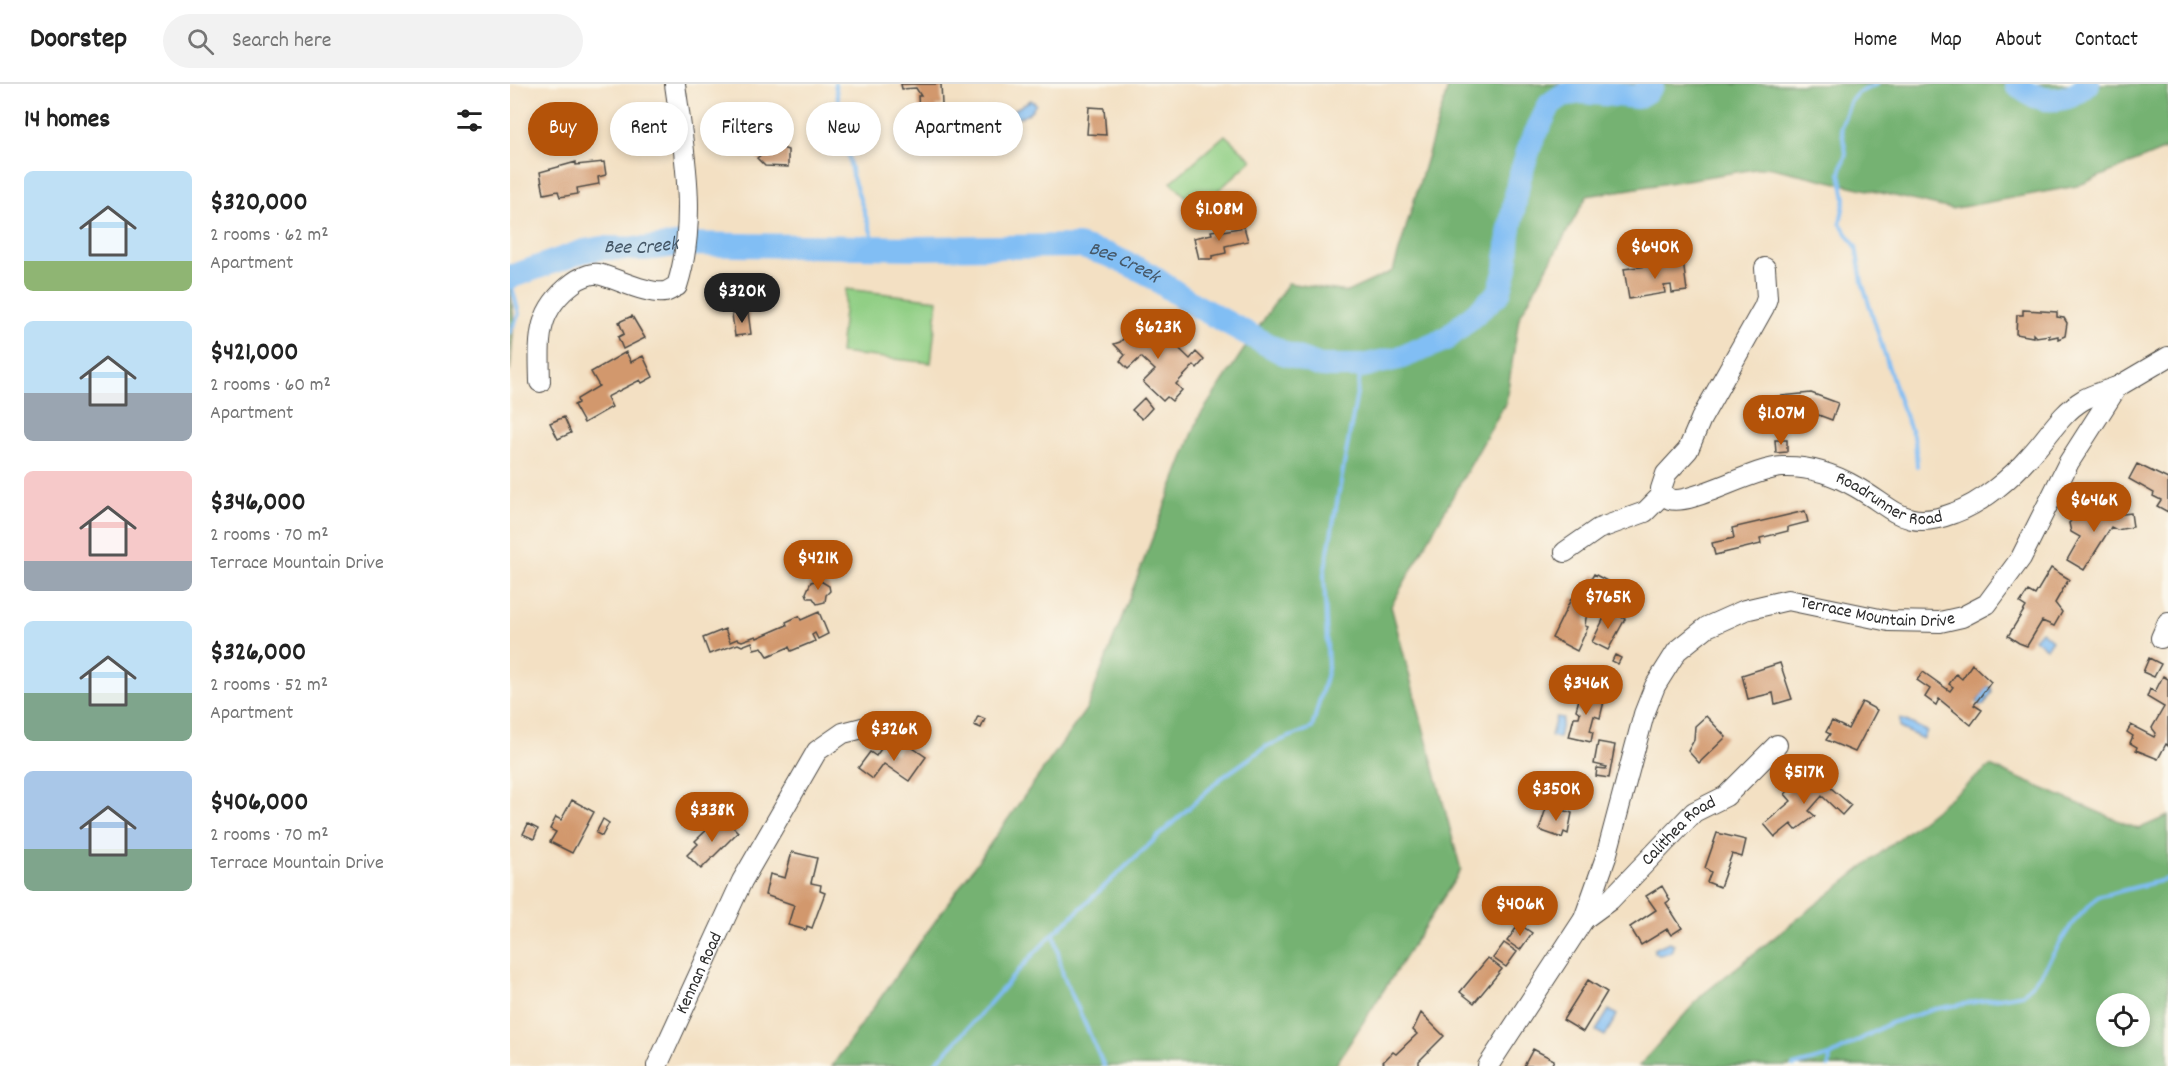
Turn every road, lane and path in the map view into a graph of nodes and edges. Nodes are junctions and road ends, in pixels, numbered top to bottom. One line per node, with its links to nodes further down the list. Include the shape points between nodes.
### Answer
1 (675, 84): 4 (street, via 683,142 687,245 677,286 665,292 595,273 577,280 546,311)
2 (1765, 268): 6 (street, via 1764,307 1701,419 1688,450 1666,474)
3 (2168, 357): 5 (street, Terrace Mountain Drive)
4 (540, 382)
5 (2117, 387): 6 (street, Roadrunner Road, via 2084,399 1995,488 1958,512 1940,518 1922,522 1906,519 1856,487 1812,469 1781,467 1753,473 1685,499 1671,500); 10 (street, Terrace Mountain Drive, via 2069,462 2021,558 1987,603 1962,617 1929,622 1888,621 1788,600 1745,610 1707,627 1677,651 1655,686 1644,714 1606,857)
6 (1663, 494): 7 (street, via 1645,512 1598,529)
7 (1565, 552)
8 (878, 724): 11 (street, Kennan Road, via 843,733 817,751 742,881)
9 (1777, 745): 10 (street, Calithea Road, via 1726,796 1694,812 1610,900)
10 (1584, 919): 12 (street, Terrace Mountain Drive)
11 (657, 1066)
12 (1488, 1066)

